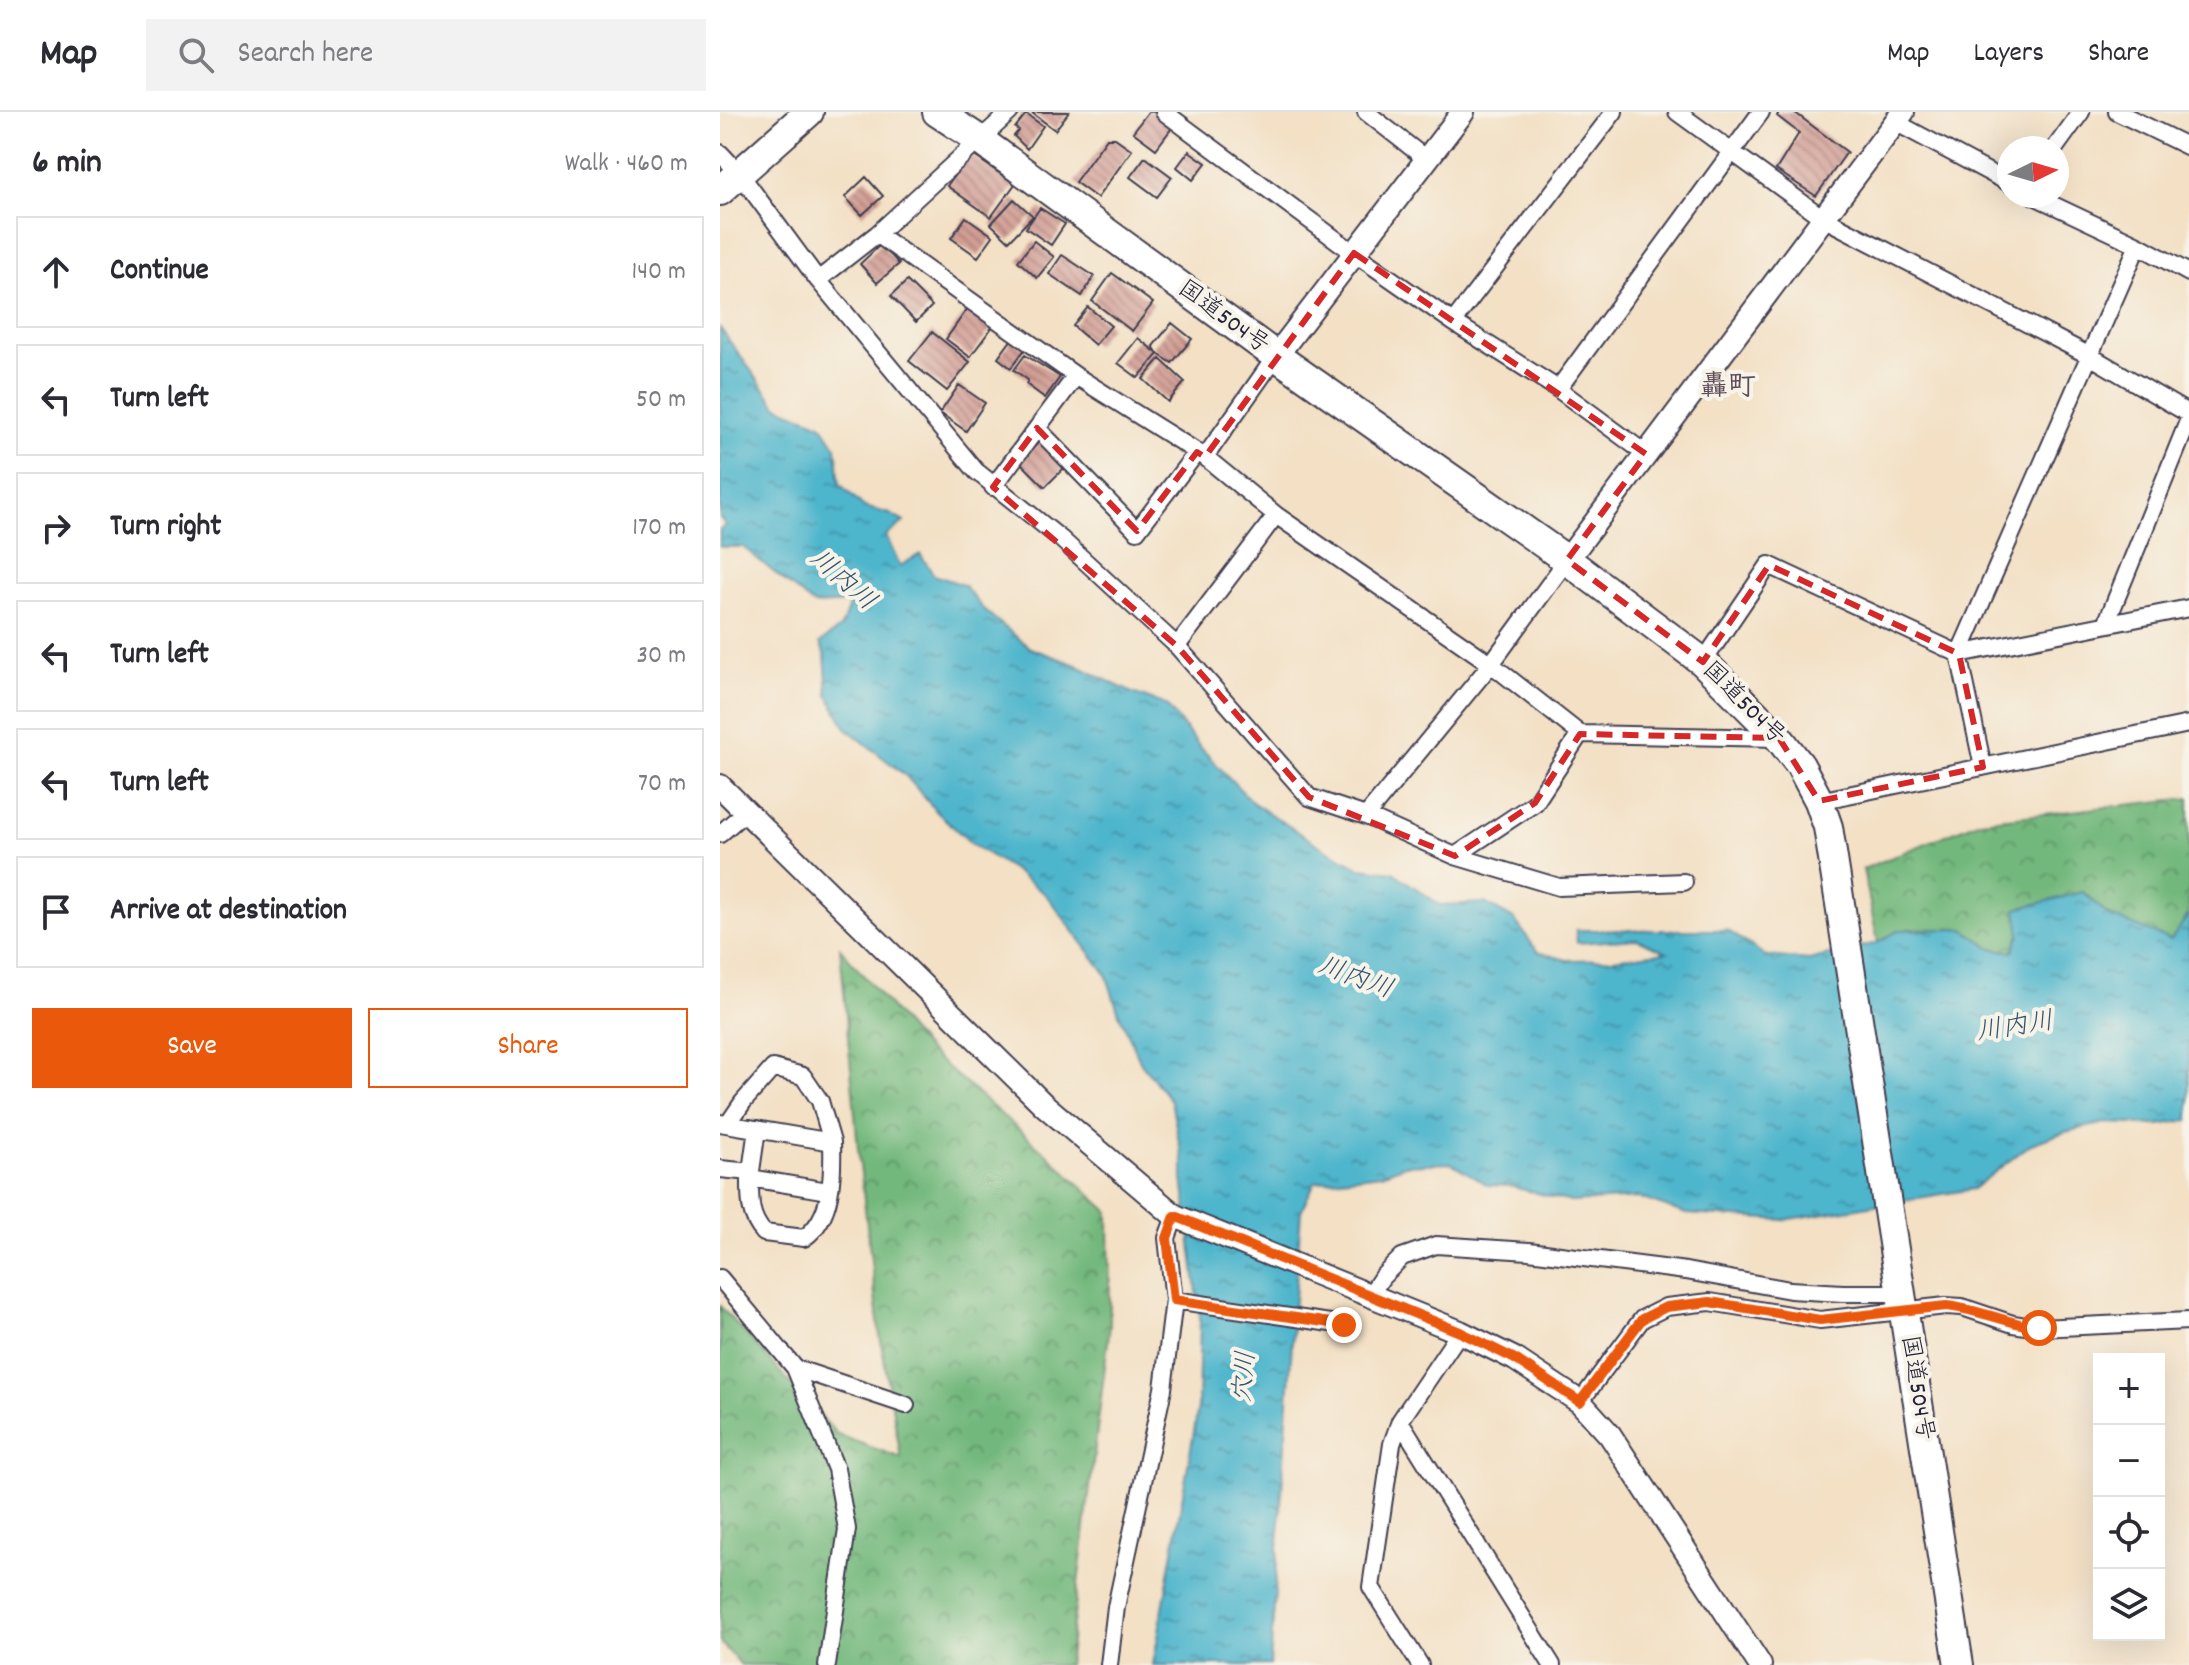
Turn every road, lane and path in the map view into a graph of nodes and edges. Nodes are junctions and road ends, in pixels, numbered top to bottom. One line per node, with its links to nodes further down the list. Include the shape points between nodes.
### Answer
1 (809, 112): 20 (highway)
2 (937, 112): 14 (highway, 国道504号)
3 (1010, 112): 14 (street)
4 (1164, 112): 25 (street)
5 (1366, 112): 18 (street)
6 (1463, 112): 18 (street)
7 (1614, 112): 28 (street)
8 (1677, 112): 17 (street)
9 (1761, 112): 17 (street)
10 (2081, 112): 13 (street)
11 (2117, 112): 15 (street)
12 (1899, 117): 19 (street); 22 (street)
13 (2064, 136)
14 (980, 140): 23 (street); 29 (highway, 国道504号)
15 (2189, 147)
16 (720, 153): 20 (street)
17 (1731, 153): 22 (street); 32 (street)
18 (1426, 159): 25 (street)
19 (1997, 176)
20 (729, 183): 27 (street)
21 (2059, 208): 24 (street)
22 (1823, 218): 30 (street); 35 (street)
23 (877, 234): 27 (street); 31 (street)
24 (2138, 245): 26 (street); 30 (street)
25 (1354, 253): 28 (street); 29 (street)
26 (2189, 273)
27 (818, 280): 37 (street)
28 (1453, 322): 32 (street)
29 (1276, 356): 36 (street); 39 (highway, 国道504号)
30 (2090, 356): 33 (street); 43 (street)
31 (1076, 376): 34 (street); 36 (street)
32 (1558, 389): 35 (street)
33 (2189, 416): 41 (street)
34 (1037, 428): 36 (street, via 1137,531); 37 (street)
35 (1646, 454): 39 (street)
36 (1201, 455): 38 (street)
37 (993, 487): 42 (street, via 1061,539)
38 (1276, 515): 42 (street); 45 (street)
39 (1567, 560): 44 (highway, 国道504号); 45 (street)
40 (2189, 608): 41 (street)
41 (2106, 624): 43 (street)
42 (1177, 646): 53 (street, via 1309,797)
43 (1959, 654): 44 (street, via 1769,565); 49 (street)
44 (1703, 662): 48 (highway, 国道504号)
45 (1491, 664): 47 (street); 53 (street)
46 (2189, 724): 49 (street)
47 (1580, 734): 48 (street); 55 (street, via 1535,803)
48 (1779, 738): 51 (highway, 国道504号)
49 (1983, 767): 51 (street)
50 (720, 786): 52 (street)
51 (1819, 801): 65 (highway, 国道504号, via 1836,873)
52 (746, 811): 54 (street); 63 (street, via 1043,1104)
53 (1366, 816): 55 (street)
54 (720, 834)
55 (1455, 856): 56 (street, via 1559,887)
56 (1684, 882)
57 (724, 1123): 58 (street); 59 (street, via 773,1068 803,1076 820,1101)
58 (757, 1129): 59 (street); 61 (street)
59 (832, 1142): 62 (street)
60 (720, 1169): 61 (street)
61 (750, 1175): 62 (street); 62 (street, via 750,1207 764,1233 804,1238 824,1217)
62 (828, 1191)
63 (1175, 1216): 66 (street); 67 (street, via 1167,1238)
64 (720, 1278): 71 (street)
65 (1900, 1291): 66 (street, via 1790,1290 1529,1251 1436,1245 1402,1257); 68 (street, via 2039,1328); 72 (street, via 1820,1320 1710,1302 1666,1307 1642,1319); 80 (highway, 国道504号)
66 (1370, 1295): 70 (street)
67 (1181, 1301): 69 (street); 76 (street, via 1116,1607)
68 (2189, 1321)
69 (1344, 1325)
70 (1460, 1332): 72 (street, via 1515,1359); 74 (street)
71 (795, 1368): 73 (street); 75 (street, via 836,1469 847,1529)
72 (1580, 1402): 79 (street, via 1610,1435)
73 (906, 1405)
74 (1400, 1421): 77 (street, via 1371,1587); 78 (street)
75 (827, 1665)
76 (1109, 1665)
77 (1420, 1665)
78 (1552, 1665)
79 (1760, 1665)
80 (1959, 1665)

